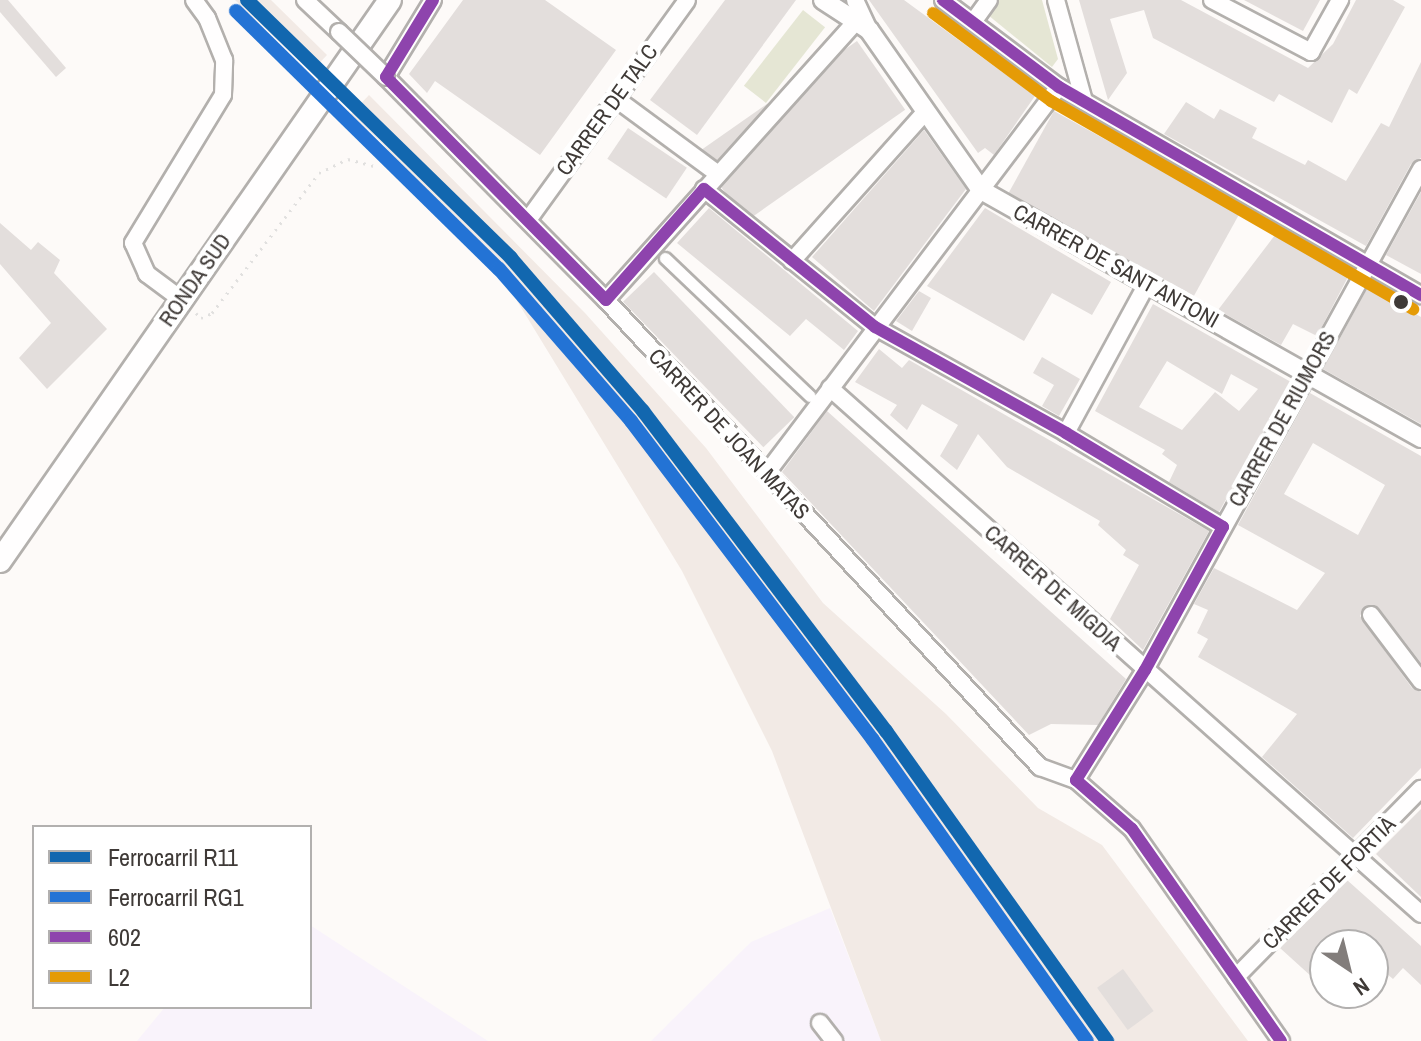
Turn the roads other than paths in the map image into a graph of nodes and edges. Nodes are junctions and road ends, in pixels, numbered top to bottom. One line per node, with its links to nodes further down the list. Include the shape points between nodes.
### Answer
1 (194, 0): 30 (street, via 224,60 223,95 133,243 147,274)
2 (390, 0): 30 (main road, RONDA SUD)
3 (433, 0): 15 (street)
4 (687, 0): 17 (street, CARRER DE TALC)
5 (823, 0): 14 (street, CARRER DE SANT ANTONI)
6 (855, 0): 14 (street, CARRER DE SANT ANTONI)
7 (943, 0): 13 (street)
8 (989, 0): 13 (street)
9 (1056, 0): 18 (street)
10 (1212, 0): 11 (street, via 1311,52)
11 (1340, 0)
12 (315, 3): 15 (street, CARRER DE JOAN MATAS, bridge)
13 (973, 22): 16 (street)
14 (862, 26): 19 (street, CARRER DE SANT ANTONI); 21 (street)
15 (386, 77): 24 (street, CARRER DE JOAN MATAS)
16 (1059, 87): 18 (street); 23 (street)
17 (615, 98): 21 (street); 24 (street, CARRER DE TALC)
18 (1084, 101): 27 (street)
19 (926, 111): 23 (street, CARRER DE SANT ANTONI); 26 (street)
20 (1421, 170): 27 (street, CARRER DE RIUMORS)
21 (718, 174): 22 (street)
22 (704, 189): 26 (street); 31 (street)
23 (981, 190): 28 (street, CARRER DE SANT ANTONI); 32 (street)
24 (528, 220): 31 (street, CARRER DE JOAN MATAS)
25 (665, 258): 35 (street)
26 (792, 261): 32 (street)
27 (1367, 266): 29 (street); 33 (street, CARRER DE RIUMORS)
28 (1147, 284): 33 (street, CARRER DE SANT ANTONI); 36 (street)
29 (1421, 295)
30 (182, 300): 40 (main road, RONDA SUD)
31 (606, 300): 38 (street, CARRER DE JOAN MATAS)
32 (875, 327): 34 (street); 36 (street)
33 (1307, 374): 37 (street, CARRER DE SANT ANTONI); 39 (street, CARRER DE RIUMORS)
34 (830, 388): 38 (street); 42 (street, CARRER DE MIGDIA)
35 (810, 396)
36 (1066, 433): 39 (street)
37 (1421, 438)
38 (766, 474): 44 (street, CARRER DE JOAN MATAS, via 1040,767)
39 (1223, 527): 42 (street, CARRER DE RIUMORS)
40 (0, 561)
41 (1371, 615): 43 (street)
42 (1145, 670): 44 (street, CARRER DE RIUMORS); 46 (street, CARRER DE MIGDIA)
43 (1421, 681)
44 (1076, 780): 48 (street, via 1132,829)
45 (1421, 789): 46 (street, CARRER DE FORTIÀ)
46 (1356, 857): 47 (street, CARRER DE MIGDIA); 48 (street, CARRER DE FORTIÀ)
47 (1421, 914)
48 (1236, 977): 51 (street)
49 (820, 1023): 50 (street)
50 (834, 1041)
51 (1281, 1041)

